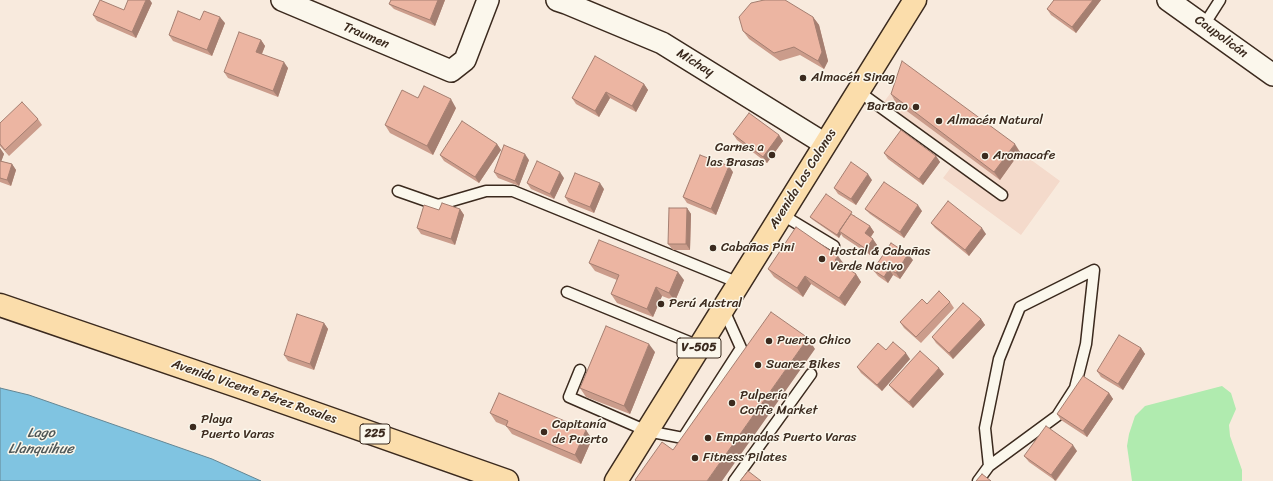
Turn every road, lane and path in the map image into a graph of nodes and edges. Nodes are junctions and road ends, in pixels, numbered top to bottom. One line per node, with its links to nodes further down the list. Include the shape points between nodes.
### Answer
1 (282, 0): 2 (street, Traumen, via 451,72 465,60)
2 (488, 0)
3 (557, 0): 10 (street, Michay, via 662,43)
4 (915, 0): 9 (main road, Avenida Los Colonos / V-505)
5 (1168, 0): 7 (street, Caupolicán)
6 (1220, 0): 7 (lane)
7 (1204, 25): 8 (street, Caupolicán)
8 (1273, 75)
9 (858, 90): 10 (main road, Avenida Los Colonos / V-505); 12 (lane)
10 (825, 144): 13 (main road, Avenida Los Colonos / V-505)
11 (398, 191): 15 (lane, via 438,205 486,191 513,191)
12 (1002, 196)
13 (781, 214): 14 (lane); 15 (main road, Avenida Los Colonos / V-505)
14 (834, 246)
15 (739, 282): 18 (main road, Avenida Los Colonos / V-505)
16 (567, 292): 19 (lane)
17 (0, 305): 24 (main road, Avenida Vicente Pérez Rosales / 225, via 251,390)
18 (724, 308): 19 (main road, Avenida Los Colonos / V-505); 22 (lane, via 741,348 682,438)
19 (699, 346): 22 (main road, Avenida Los Colonos / V-505)
20 (580, 370): 22 (lane, via 569,397)
21 (810, 374): 26 (lane)
22 (647, 431): 25 (main road, Avenida Los Colonos / V-505)
23 (989, 466): 23 (lane, via 1057,416 1075,388 1086,344 1094,270 1020,307 999,359 985,428); 27 (lane)
24 (507, 481)
25 (616, 481)
26 (734, 481)
27 (978, 481)

